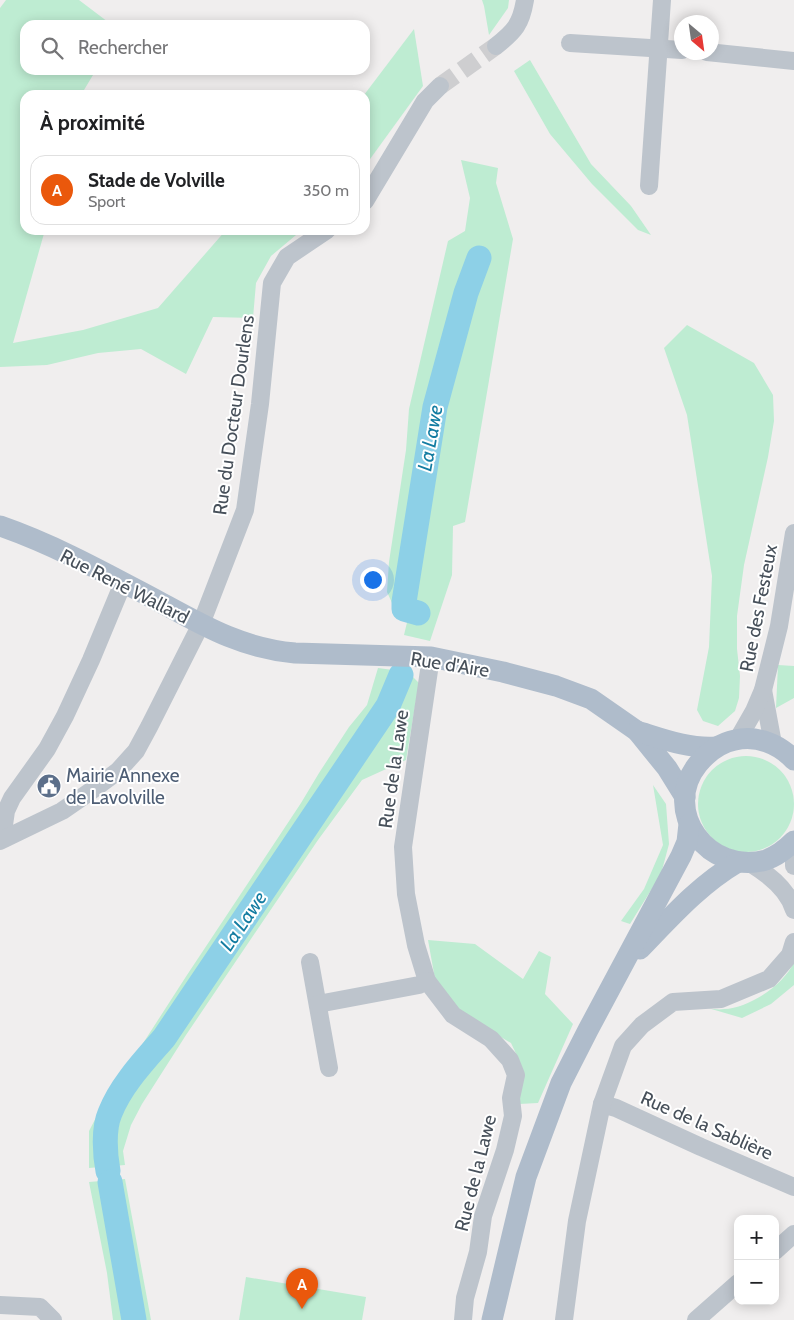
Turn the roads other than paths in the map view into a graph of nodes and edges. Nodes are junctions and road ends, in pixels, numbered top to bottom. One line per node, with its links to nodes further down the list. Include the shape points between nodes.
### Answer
1 (525, 0): 4 (street, via 522,16 512,33)
2 (662, 0): 5 (street)
3 (570, 43): 5 (street)
4 (496, 46)
5 (657, 48): 6 (street); 10 (street)
6 (674, 49)
7 (719, 53): 8 (street)
8 (794, 61)
9 (440, 86): 11 (street, via 425,101)
10 (649, 186)
11 (370, 193)
12 (320, 235): 16 (street, Rue du Docteur Dourlens, via 287,257 272,283 245,510)
13 (0, 526): 15 (main road, Rue René Wallard)
14 (794, 533): 19 (street, Rue des Festeux, via 779,626)
15 (123, 583): 16 (main road, Rue René Wallard); 27 (street, via 65,716 47,749 12,798 6,811)
16 (200, 624): 17 (main road, Rue René Wallard); 27 (street, Rue du Docteur Dourlens, via 136,751 118,771 62,811)
17 (250, 646): 18 (main road, Rue d'Aire, via 295,653)
18 (431, 657): 20 (main road, Rue d'Aire, via 556,686 591,699); 37 (street, Rue de la Lawe, via 403,847 409,911)
19 (763, 690): 21 (street, Rue des Festeux); 22 (street, Rue des Festeux)
20 (637, 731): 23 (main road, Rue d'Aire, via 683,745); 25 (main road, Rue d'Aire)
21 (738, 739): 22 (main road); 23 (main road)
22 (773, 744): 24 (main road)
23 (716, 747): 25 (main road, via 694,768)
24 (794, 760)
25 (685, 797): 26 (main road)
26 (689, 824): 30 (main road, via 704,845 725,859); 36 (main road, via 682,856)
27 (2, 839)
28 (794, 841): 30 (main road, via 767,860)
29 (794, 852): 31 (street)
30 (744, 862): 33 (street, via 762,871 785,891); 36 (main road, via 708,882 675,911)
31 (794, 866)
32 (794, 880): 33 (street)
33 (793, 908)
34 (794, 942): 40 (street, via 790,955 769,980 721,998 673,1002 642,1025 623,1046)
35 (310, 962): 38 (street)
36 (622, 968): 48 (main road, via 561,1083 526,1177)
37 (427, 981): 38 (street); 47 (street, Rue de la Lawe, via 454,1015 491,1039 510,1060 516,1075 505,1150 483,1216)
38 (318, 1004): 39 (street)
39 (329, 1068)
40 (602, 1104): 41 (street, Rue de la Sablière); 49 (street, via 577,1221)
41 (794, 1186)
42 (794, 1234): 43 (street)
43 (779, 1247)
44 (734, 1287): 50 (street)
45 (0, 1305): 46 (street, via 40,1307)
46 (53, 1320)
47 (463, 1320)
48 (492, 1320)
49 (564, 1320)
50 (696, 1320)

